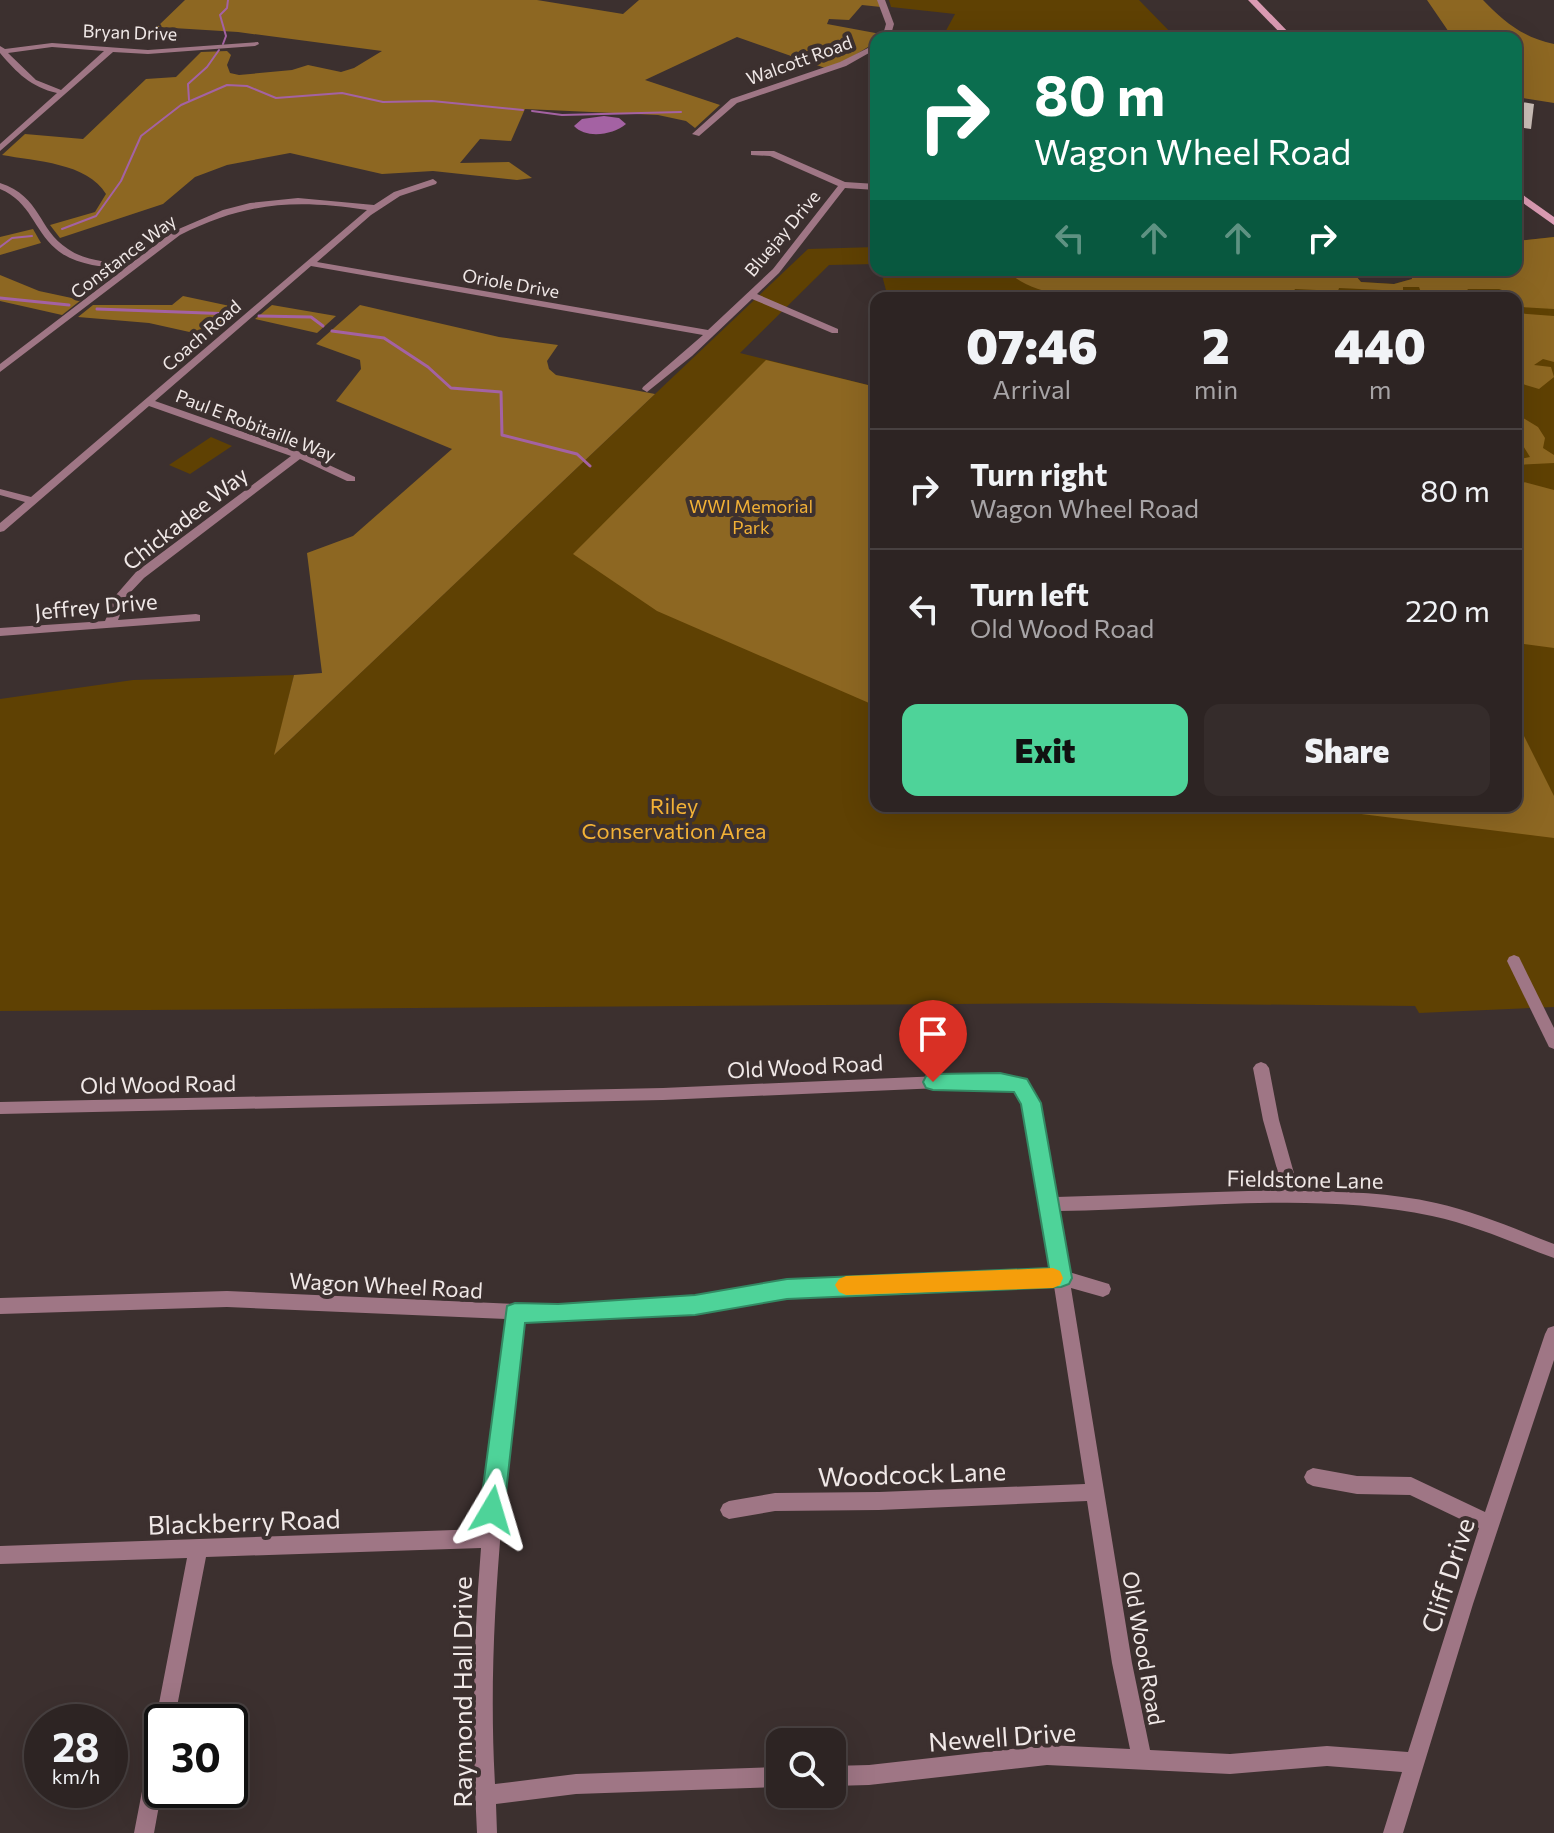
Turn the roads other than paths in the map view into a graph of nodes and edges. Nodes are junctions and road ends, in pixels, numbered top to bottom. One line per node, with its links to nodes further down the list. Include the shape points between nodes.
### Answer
1 (881, 0): 3 (street)
2 (1252, 0): 4 (main road)
3 (888, 32)
4 (1284, 32)
5 (255, 44): 8 (street, Bryan Drive, via 174,52)
6 (870, 49): 10 (street, Walcott Road, via 843,64 734,101)
7 (1, 50): 8 (street, Bryan Drive, via 52,45); 9 (street, via 25,78)
8 (110, 50): 9 (street)
9 (61, 92): 11 (street)
10 (696, 134)
11 (0, 148)
12 (754, 153): 14 (street, via 771,153)
13 (433, 182): 18 (street, Coach Road)
14 (843, 185): 16 (street); 22 (street, Bluejay Drive, via 806,236)
15 (0, 186): 21 (street, via 33,207 61,249)
16 (870, 187)
17 (1522, 198): 19 (main road)
18 (375, 208): 20 (street, Coach Road); 21 (street, Constance Way, via 282,200 227,210 177,233)
19 (1554, 222)
20 (308, 263): 24 (street, Oriole Drive); 27 (street, Coach Road)
21 (130, 268): 25 (street, Constance Way)
22 (750, 295): 23 (street); 24 (street, Bluejay Drive)
23 (835, 331)
24 (708, 333): 26 (street, Bluejay Drive)
25 (0, 369)
26 (647, 389)
27 (148, 402): 28 (street, Paul E Robitaille Way); 31 (street, Coach Road)
28 (299, 455): 29 (street, Paul E Robitaille Way); 34 (street, Chickadee Way, via 140,575 122,595)
29 (351, 479)
30 (0, 492): 31 (street)
31 (33, 501): 32 (street, Coach Road)
32 (0, 529)
33 (196, 618): 34 (street, Jeffrey Drive)
34 (110, 624): 35 (street, Jeffrey Drive)
35 (0, 632)
36 (1514, 961): 37 (street)
37 (1554, 1043)
38 (1261, 1068): 40 (street)
39 (0, 1108): 41 (street, Old Wood Road, via 632,1095 1000,1081 1020,1085 1031,1103)
40 (1293, 1197): 41 (street, Fieldstone Lane); 42 (street, Fieldstone Lane, via 1418,1206)
41 (1049, 1204): 43 (street, Old Wood Road)
42 (1554, 1251)
43 (1061, 1278): 44 (street, Wagon Wheel Road); 46 (street, Wagon Wheel Road, via 787,1289 695,1305); 49 (street, Old Wood Road)
44 (1103, 1289)
45 (0, 1306): 46 (street, Wagon Wheel Road, via 227,1299)
46 (515, 1313): 52 (street, Raymond Hall Drive)
47 (1554, 1334): 51 (street, Cliff Drive)
48 (1313, 1477): 51 (street, via 1411,1486)
49 (1096, 1492): 50 (street, Woodcock Lane, via 775,1502); 56 (street, Old Wood Road)
50 (729, 1510)
51 (1491, 1524): 57 (street, Cliff Drive)
52 (489, 1538): 53 (street, Blackberry Road); 60 (street, Raymond Hall Drive)
53 (198, 1550): 54 (street, Blackberry Road); 55 (street)
54 (0, 1555)
55 (168, 1704)
56 (1142, 1761): 57 (street, Newell Drive, via 1230,1764 1327,1756); 58 (street, Newell Drive, via 1047,1755)
57 (1416, 1763): 64 (street, Cliff Drive)
58 (846, 1776)
59 (766, 1777): 60 (street, via 576,1784)
60 (484, 1795): 63 (street, Raymond Hall Drive)
61 (148, 1808): 62 (street)
62 (144, 1833)
63 (487, 1833)
64 (1393, 1833)

